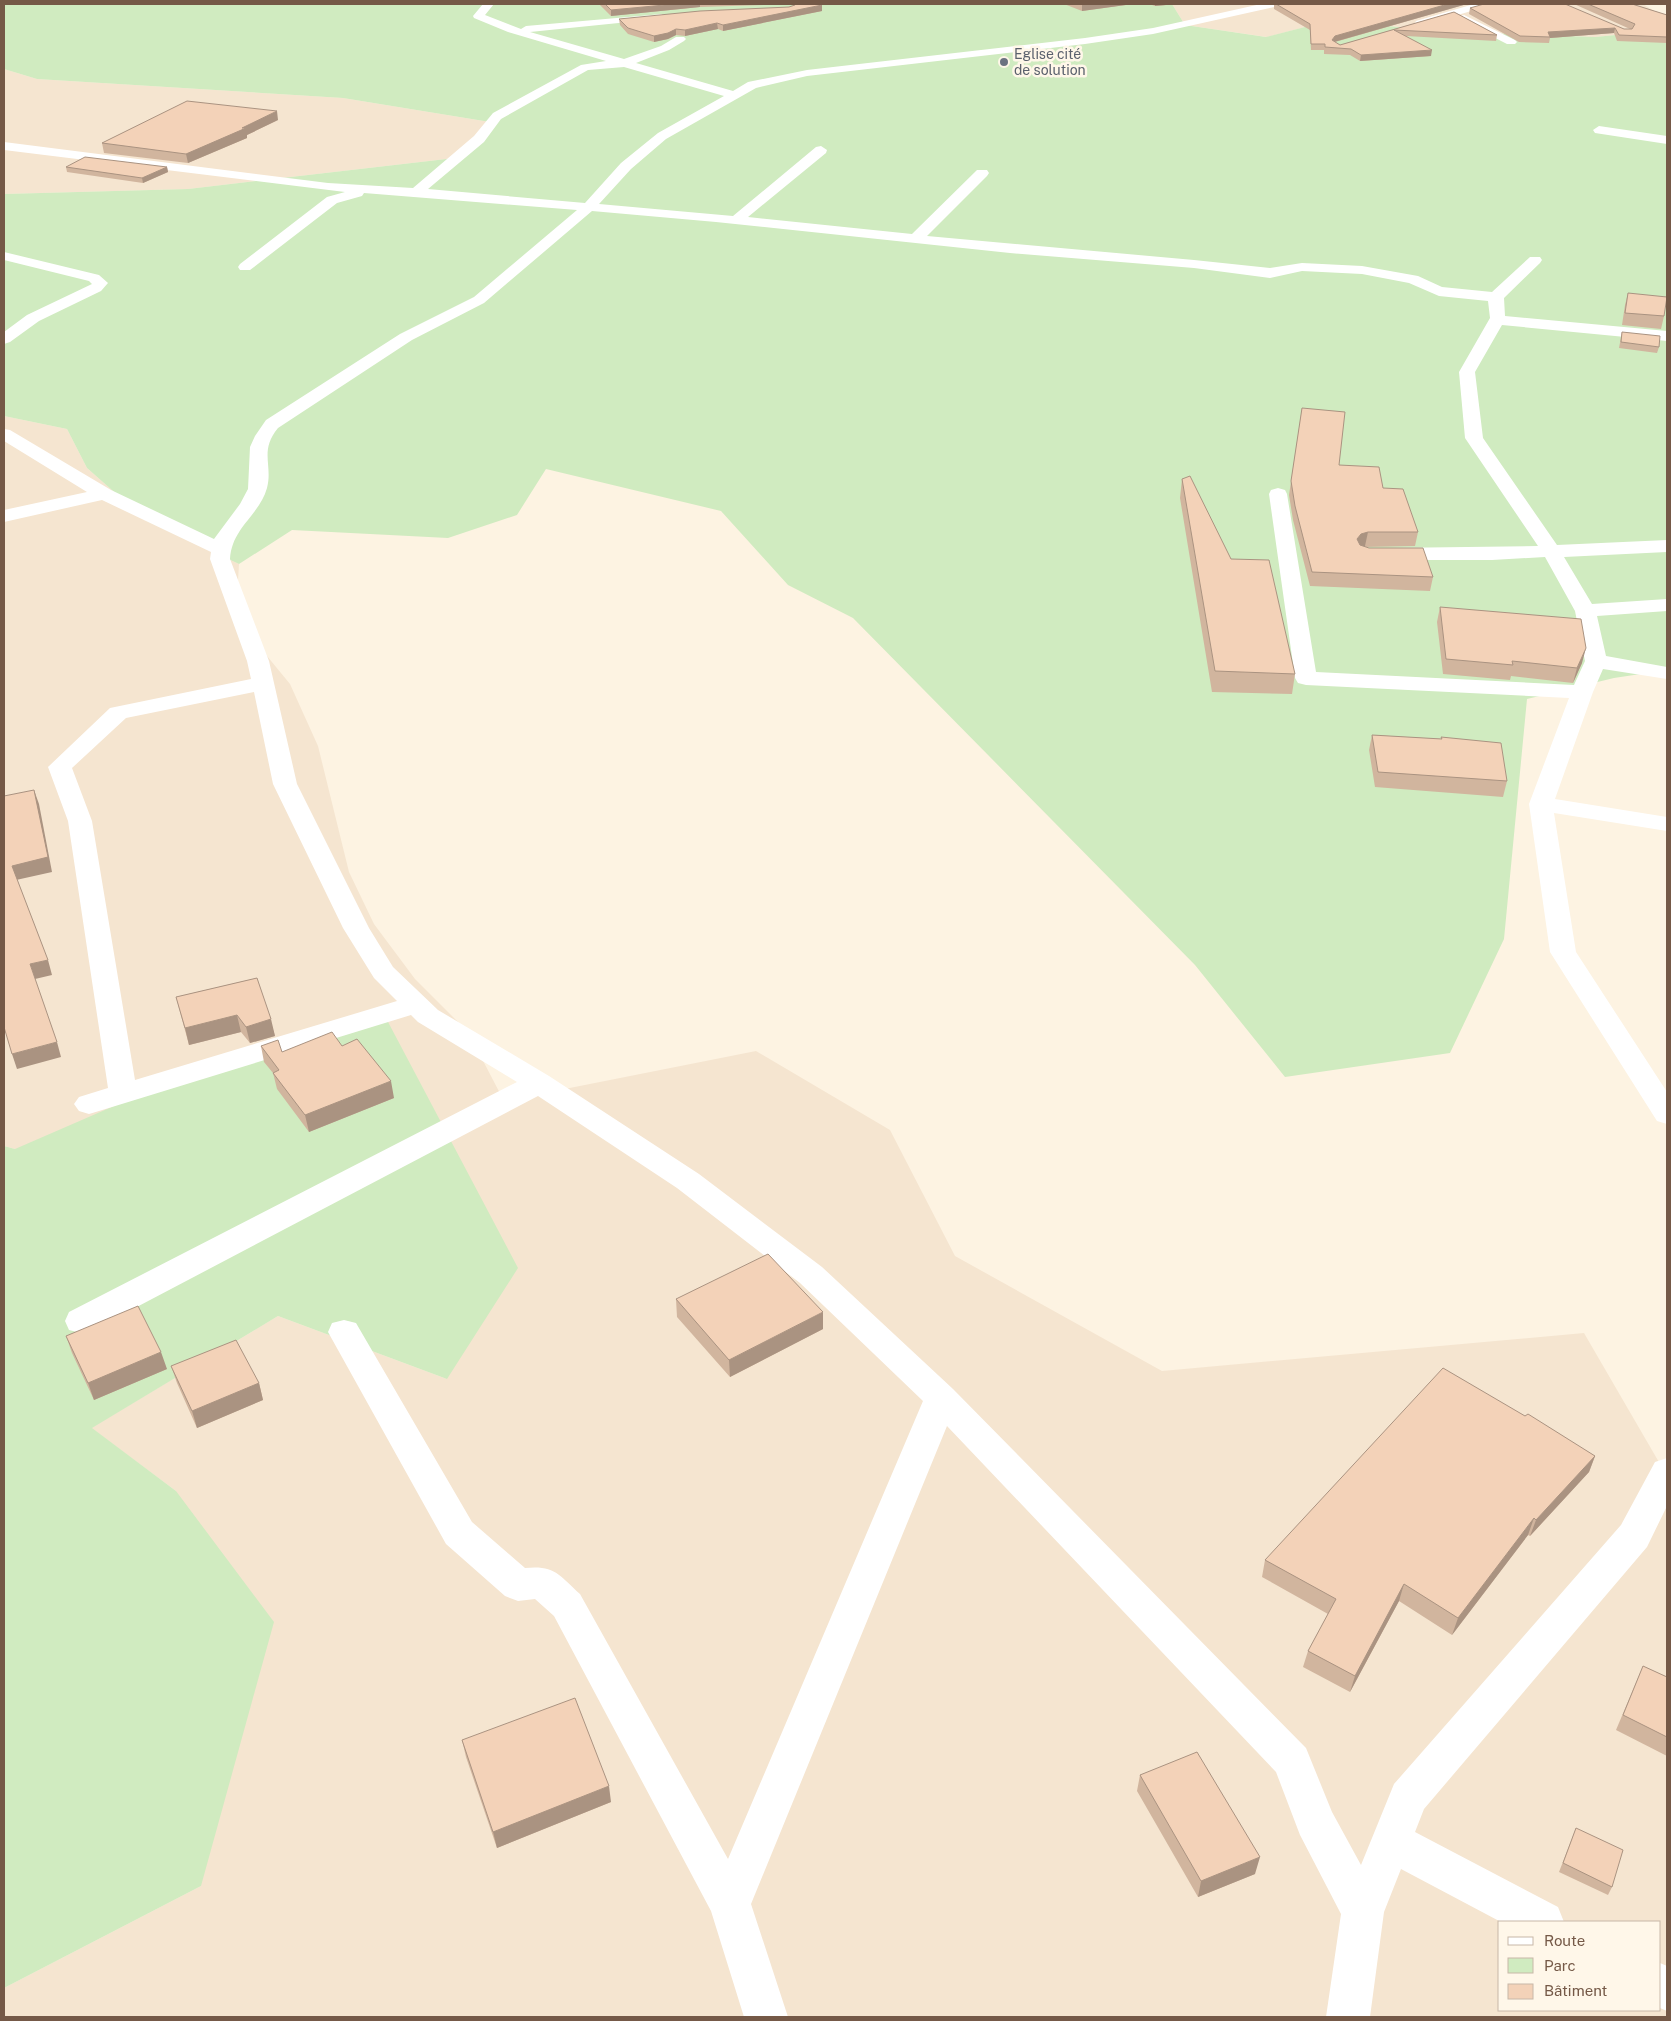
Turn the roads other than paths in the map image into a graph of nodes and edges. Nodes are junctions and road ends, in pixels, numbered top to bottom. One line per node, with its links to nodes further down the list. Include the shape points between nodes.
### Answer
1 (489, 4): 7 (street, via 478,16)
2 (1274, 4): 11 (street, via 1153,31 807,73 752,85)
3 (1484, 4): 4 (street)
4 (1456, 13): 6 (street); 9 (street)
5 (670, 15): 7 (street)
6 (1411, 26)
7 (512, 30): 10 (street)
8 (680, 39): 10 (street)
9 (1511, 42)
10 (625, 63): 11 (street); 20 (street, via 585,68 497,116 479,139)
11 (734, 95): 21 (street, via 662,136 626,166)
12 (1599, 130): 13 (street)
13 (1667, 140)
14 (4, 146): 15 (street)
15 (35, 149): 17 (street); 19 (street)
16 (821, 150): 22 (street)
17 (4, 151)
18 (982, 173): 23 (street)
19 (371, 190): 20 (street); 26 (street, via 332,200)
20 (416, 192): 21 (street)
21 (588, 207): 22 (street); 36 (street, via 479,300 406,337 272,424 259,445 258,488)
22 (736, 220): 23 (street)
23 (916, 239): 27 (street, via 1270,273 1302,267 1362,270 1413,279 1439,292)
24 (4, 256): 30 (street, via 94,278 100,283 96,288 33,318)
25 (1535, 260): 27 (street)
26 (246, 267)
27 (1496, 297): 28 (street)
28 (1497, 320): 29 (street); 37 (street, via 1467,372 1474,438)
29 (1667, 336)
30 (4, 339)
31 (5, 435): 32 (street)
32 (104, 494): 34 (street); 36 (street)
33 (1278, 494): 44 (street, via 1306,678)
34 (4, 516)
35 (1667, 546): 37 (street)
36 (219, 549): 43 (street)
37 (1552, 552): 38 (street); 40 (street)
38 (1366, 554)
39 (1667, 605): 40 (street)
40 (1585, 611): 41 (street)
41 (1596, 661): 42 (street); 44 (street)
42 (1667, 673)
43 (263, 683): 47 (street, via 285,784 356,928 382,972); 49 (street, via 118,713 60,767 80,821)
44 (1582, 692): 45 (street)
45 (1541, 804): 46 (street); 51 (street, via 1564,952)
46 (1667, 824)
47 (416, 1004): 48 (street, via 428,1016); 49 (street)
48 (539, 1083): 52 (street); 54 (street, via 688,1181 811,1274)
49 (123, 1094): 50 (street)
50 (89, 1104)
51 (1667, 1114)
52 (81, 1321)
53 (344, 1332): 57 (street, via 460,1533 518,1585 542,1582 567,1605)
54 (940, 1398): 57 (street); 58 (street, via 1292,1761 1315,1821)
55 (1667, 1472): 56 (street, via 1634,1536 1408,1797)
56 (1390, 1841): 58 (street); 59 (street)
57 (730, 1904): 60 (street)
58 (1363, 1912): 61 (street)
59 (1540, 1921)
60 (766, 2017)
61 (1348, 2017)

